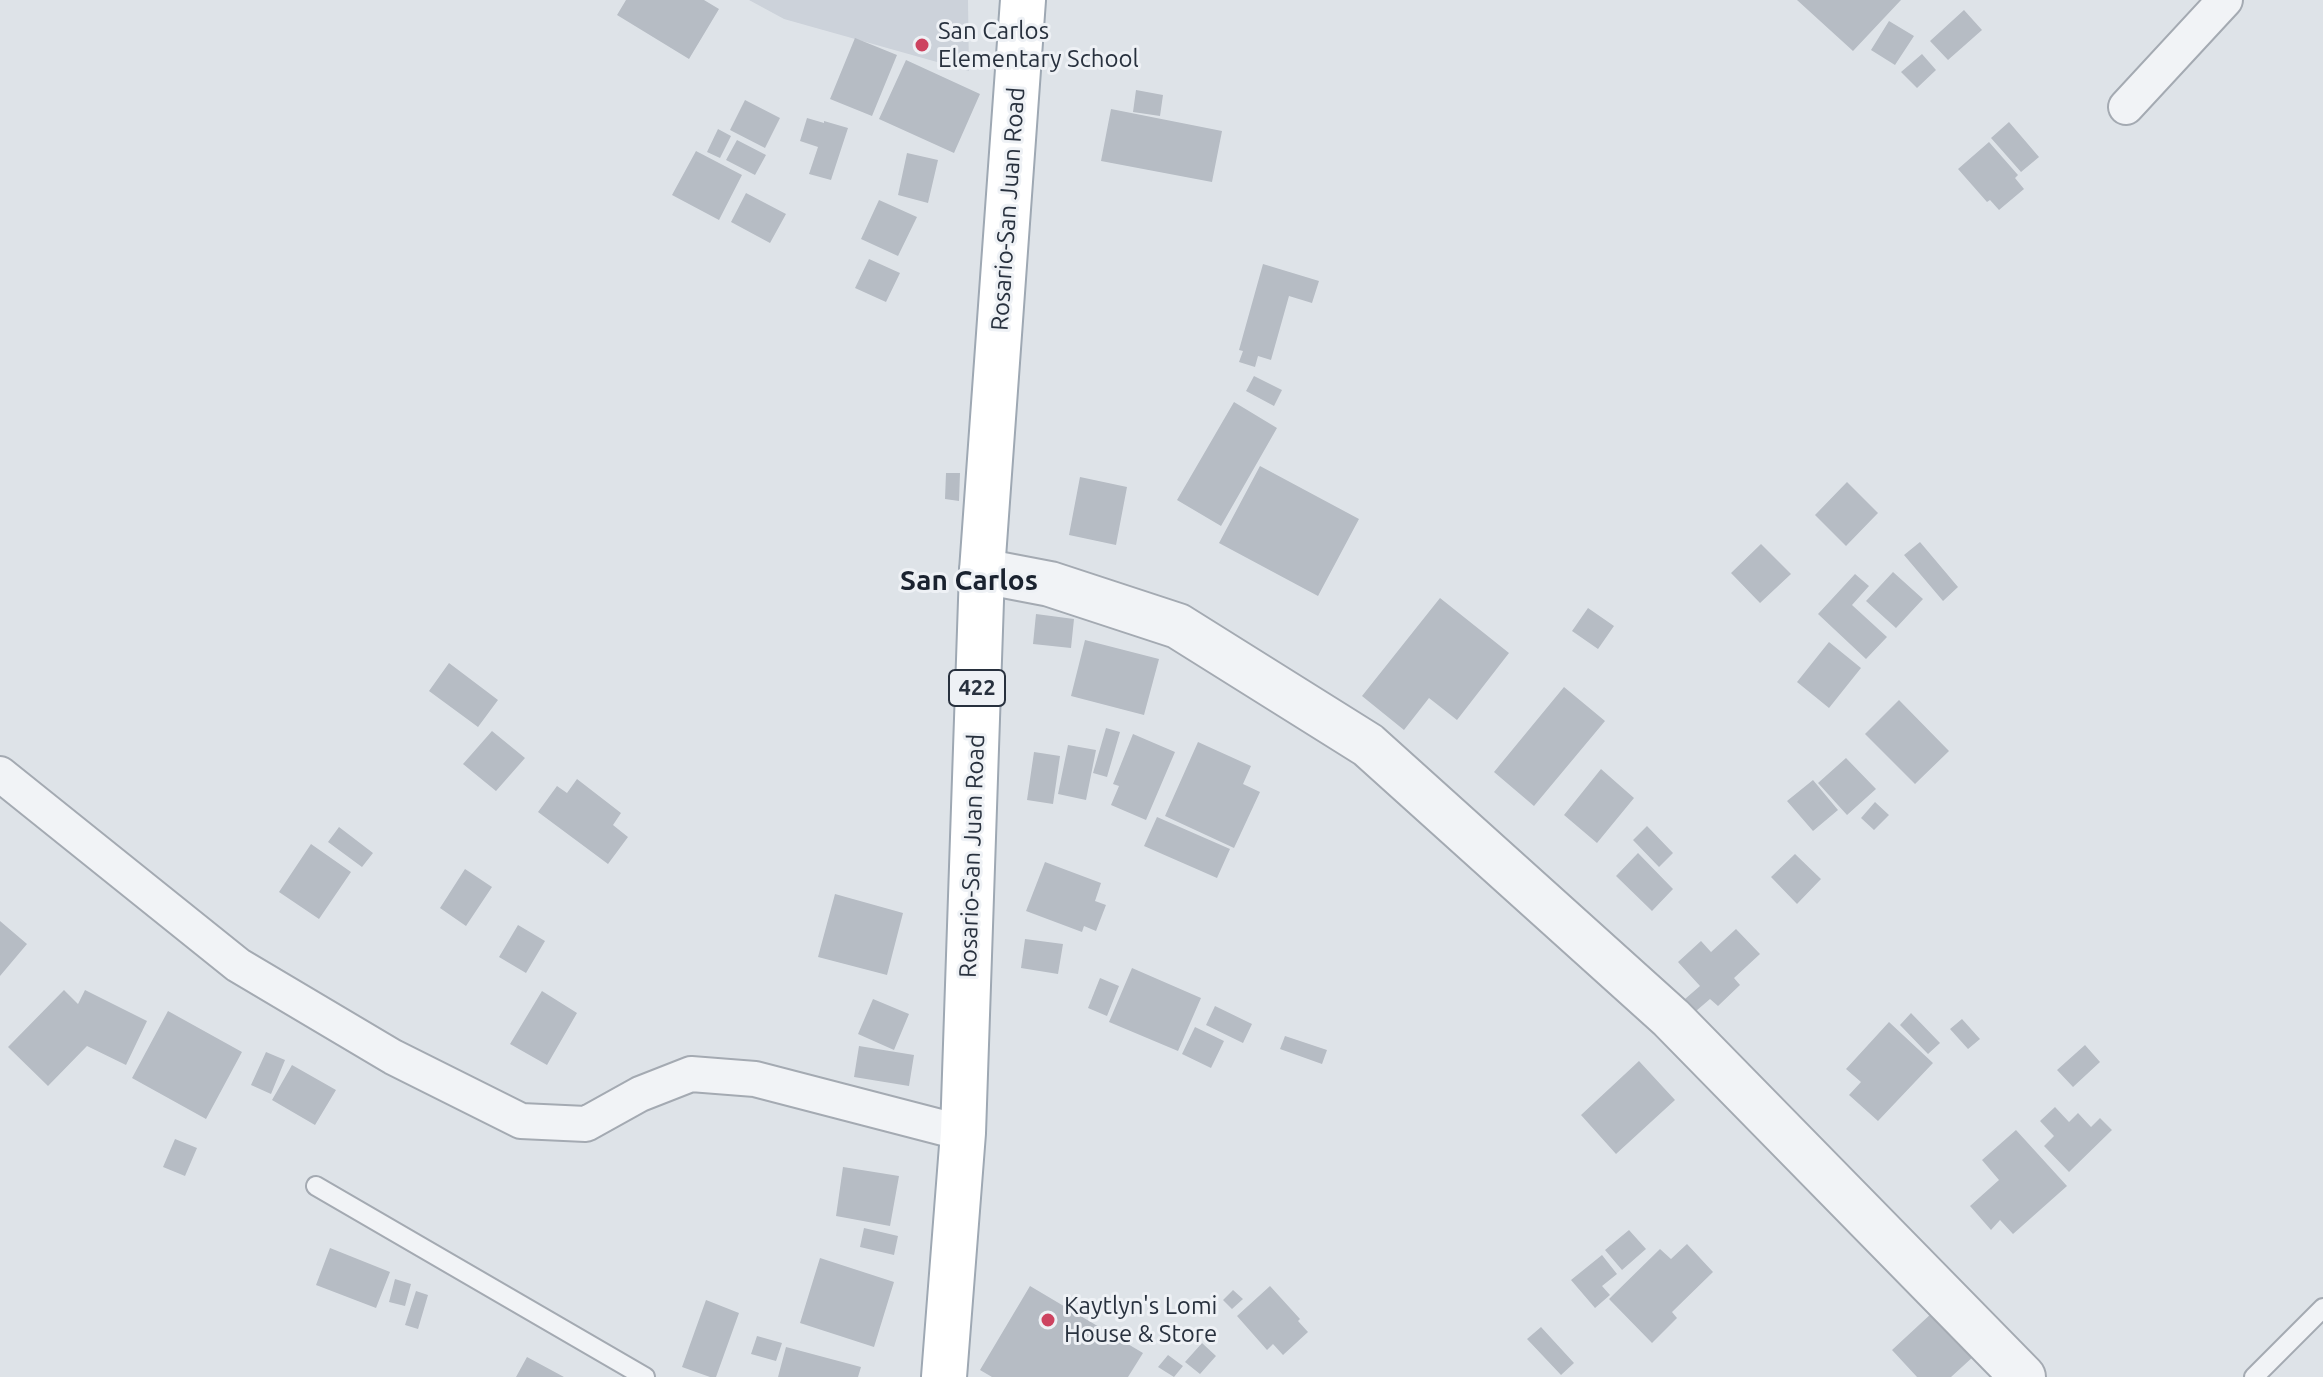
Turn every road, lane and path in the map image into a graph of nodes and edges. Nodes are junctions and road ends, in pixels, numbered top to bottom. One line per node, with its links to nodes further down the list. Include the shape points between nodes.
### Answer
1 (1023, 0): 4 (main road, Rosario-San Juan Road / 422)
2 (2225, 0): 3 (street)
3 (2126, 107)
4 (982, 571): 6 (main road, Rosario-San Juan Road / 422); 11 (street, via 1050,584 1178,626 1368,745 1671,1018)
5 (0, 774): 6 (street, via 238,965 393,1057 521,1121 586,1124 691,1074 755,1079)
6 (963, 1133): 10 (main road, Rosario-San Juan Road / 422)
7 (316, 1186): 9 (lane)
8 (2323, 1308): 12 (lane)
9 (645, 1377)
10 (944, 1377)
11 (2023, 1377)
12 (2254, 1377)

